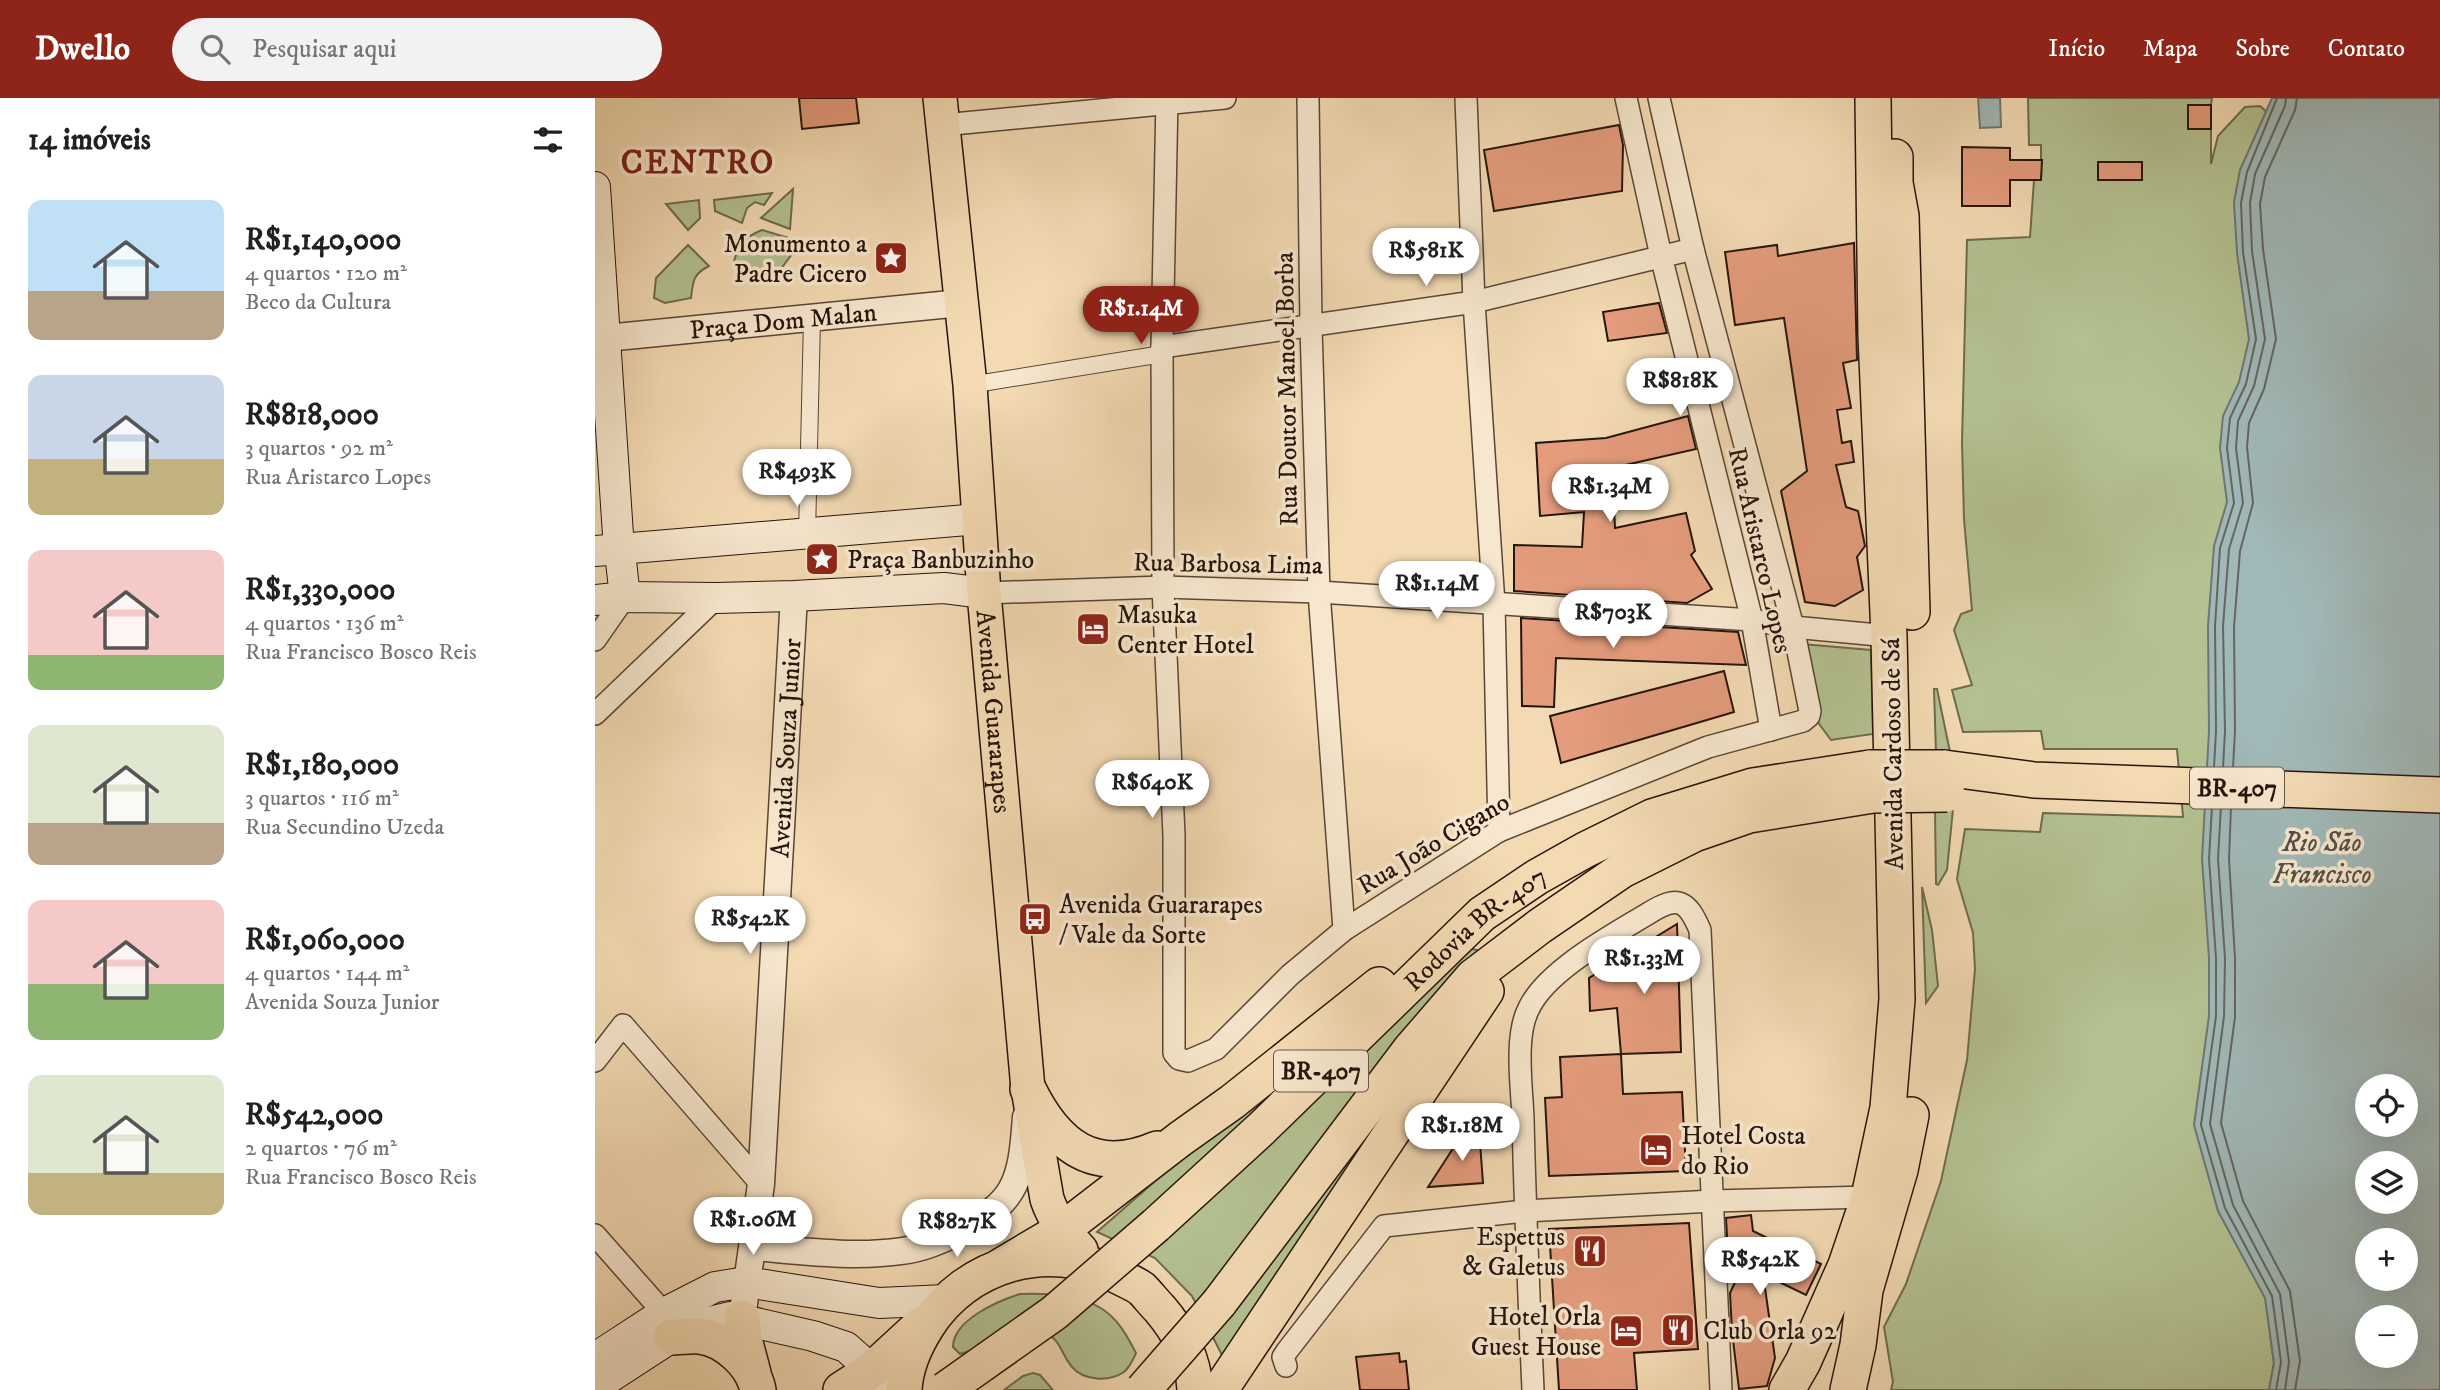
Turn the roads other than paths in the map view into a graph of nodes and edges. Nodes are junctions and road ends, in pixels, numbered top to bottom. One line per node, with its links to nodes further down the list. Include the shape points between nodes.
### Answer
1 (1226, 98): 8 (street)
2 (1308, 98): 16 (street, Rua Doutor Manoel Borba)
3 (1466, 98): 13 (street)
4 (1626, 98): 12 (street, Rua Aristarco Lopes)
5 (1659, 98): 11 (street, Rua Aristarco Lopes)
6 (1873, 98): 33 (highway, Avenida Cardoso de Sá, via 1876,335)
7 (1895, 98): 74 (highway, Avenida Cardoso de Sá, via 1920,994 1911,1114 1900,1170 1865,1290)
8 (1167, 101): 9 (street); 18 (street)
9 (942, 112): 14 (main road, Avenida Guararapes)
10 (595, 187): 17 (main road)
11 (1693, 249): 12 (street); 32 (street, Rua Aristarco Lopes)
12 (1661, 256): 13 (street); 31 (street, Rua Aristarco Lopes)
13 (1473, 302): 16 (street); 30 (street)
14 (961, 303): 15 (street, Praça Dom Malan); 19 (main road, Avenida Guararapes)
15 (812, 319): 17 (street, Praça Dom Malan); 21 (street)
16 (1311, 327): 18 (street); 24 (street, Rua Doutor Manoel Borba)
17 (606, 338): 22 (main road)
18 (1162, 350): 19 (street); 23 (street)
19 (970, 385): 20 (main road, Avenida Guararapes)
20 (979, 519): 21 (main road); 25 (main road, Avenida Guararapes)
21 (807, 534): 22 (main road)
22 (607, 549): 27 (main road)
23 (1163, 587): 24 (street, Rua Barbosa Lima); 25 (street, Rua Barbosa Lima); 43 (street, Rua João Cigano, via 1174,836 1174,1053 1188,1061 1216,1049 1290,975)
24 (1319, 592): 30 (street, Rua Barbosa Lima); 43 (street, Rua Doutor Manoel Borba)
25 (984, 593): 26 (main road, via 944,587); 45 (main road, Avenida Guararapes)
26 (794, 596): 28 (main road); 47 (street, Avenida Souza Junior)
27 (625, 597): 28 (main road); 29 (main road); 34 (street)
28 (716, 598): 35 (street)
29 (595, 600)
30 (1495, 604): 31 (street, Rua Barbosa Lima); 40 (street)
31 (1752, 620): 32 (street, Rua Barbosa Lima); 37 (street, Rua Aristarco Lopes)
32 (1793, 627): 33 (street, Rua Barbosa Lima); 36 (street, Rua Aristarco Lopes, via 1810,711)
33 (1889, 636): 48 (highway, Avenida Cardoso de Sá, via 1897,999 1888,1108)
34 (595, 640)
35 (595, 714)
36 (1803, 721): 37 (street, Rua João Cigano)
37 (1771, 730): 40 (street, Rua João Cigano, via 1708,747)
38 (1871, 781): 39 (highway, BR-407, bridge, via 1987,792 2034,780); 41 (highway, Rodovia BR-407 / BR-407, via 1753,786 1652,817 1537,877); 42 (highway, Rodovia BR-407 / BR-407, via 1694,834 1622,870)
39 (2440, 796)
40 (1499, 831): 43 (street, Rua João Cigano)
41 (1482, 914): 46 (highway, via 1434,939 1232,1102); 67 (highway, Rodovia BR-407 / BR-407, bridge, via 1156,1225 1054,1312)
42 (1539, 926): 68 (highway, Rodovia BR-407 / BR-407, bridge, via 1473,978 1410,1050 1219,1303); 70 (highway, via 1487,988)
43 (1344, 930)
44 (595, 1061): 47 (street, via 623,1025)
45 (1028, 1089): 46 (highway, via 1053,1130 1084,1154 1126,1160); 51 (main road, Avenida Guararapes, via 1047,1199); 53 (street, via 1019,1169 1012,1189 982,1220 903,1251)
46 (1179, 1139): 51 (highway)
47 (761, 1184): 53 (street, Avenida Souza Junior)
48 (1869, 1197): 49 (street); 73 (highway, Avenida Cardoso de Sá, via 1846,1265)
49 (1713, 1201): 50 (street); 50 (street, via 1700,930 1682,903 1669,902 1559,972 1528,1009 1521,1039); 72 (street)
50 (1525, 1211): 61 (street, via 1384,1226 1283,1357); 71 (street)
51 (1062, 1230): 54 (main road, Avenida Guararapes); 55 (highway)
52 (595, 1235): 59 (street)
53 (753, 1247): 56 (street, Avenida Souza Junior)
54 (1095, 1264): 55 (highway, via 1048,1257); 69 (highway, via 1140,1288 1175,1326 1195,1373)
55 (1001, 1266): 57 (highway, via 971,1280)
56 (746, 1282): 57 (main road, via 879,1303); 58 (street, Avenida Souza Junior); 59 (main road, via 715,1287)
57 (942, 1305): 62 (highway); 66 (highway, via 916,1342)
58 (742, 1318): 59 (main road); 62 (main road, via 846,1347); 63 (highway)
59 (668, 1325): 60 (main road); 63 (highway, via 734,1352); 64 (main road)
60 (595, 1359)
61 (1286, 1366)
62 (877, 1380): 65 (highway)
63 (756, 1382)
64 (595, 1387)
65 (841, 1390)
66 (904, 1390)
67 (945, 1390)
68 (1143, 1390)
69 (1195, 1390)
70 (1220, 1390)
71 (1533, 1390)
72 (1721, 1390)
73 (1787, 1390)
74 (1848, 1390)

